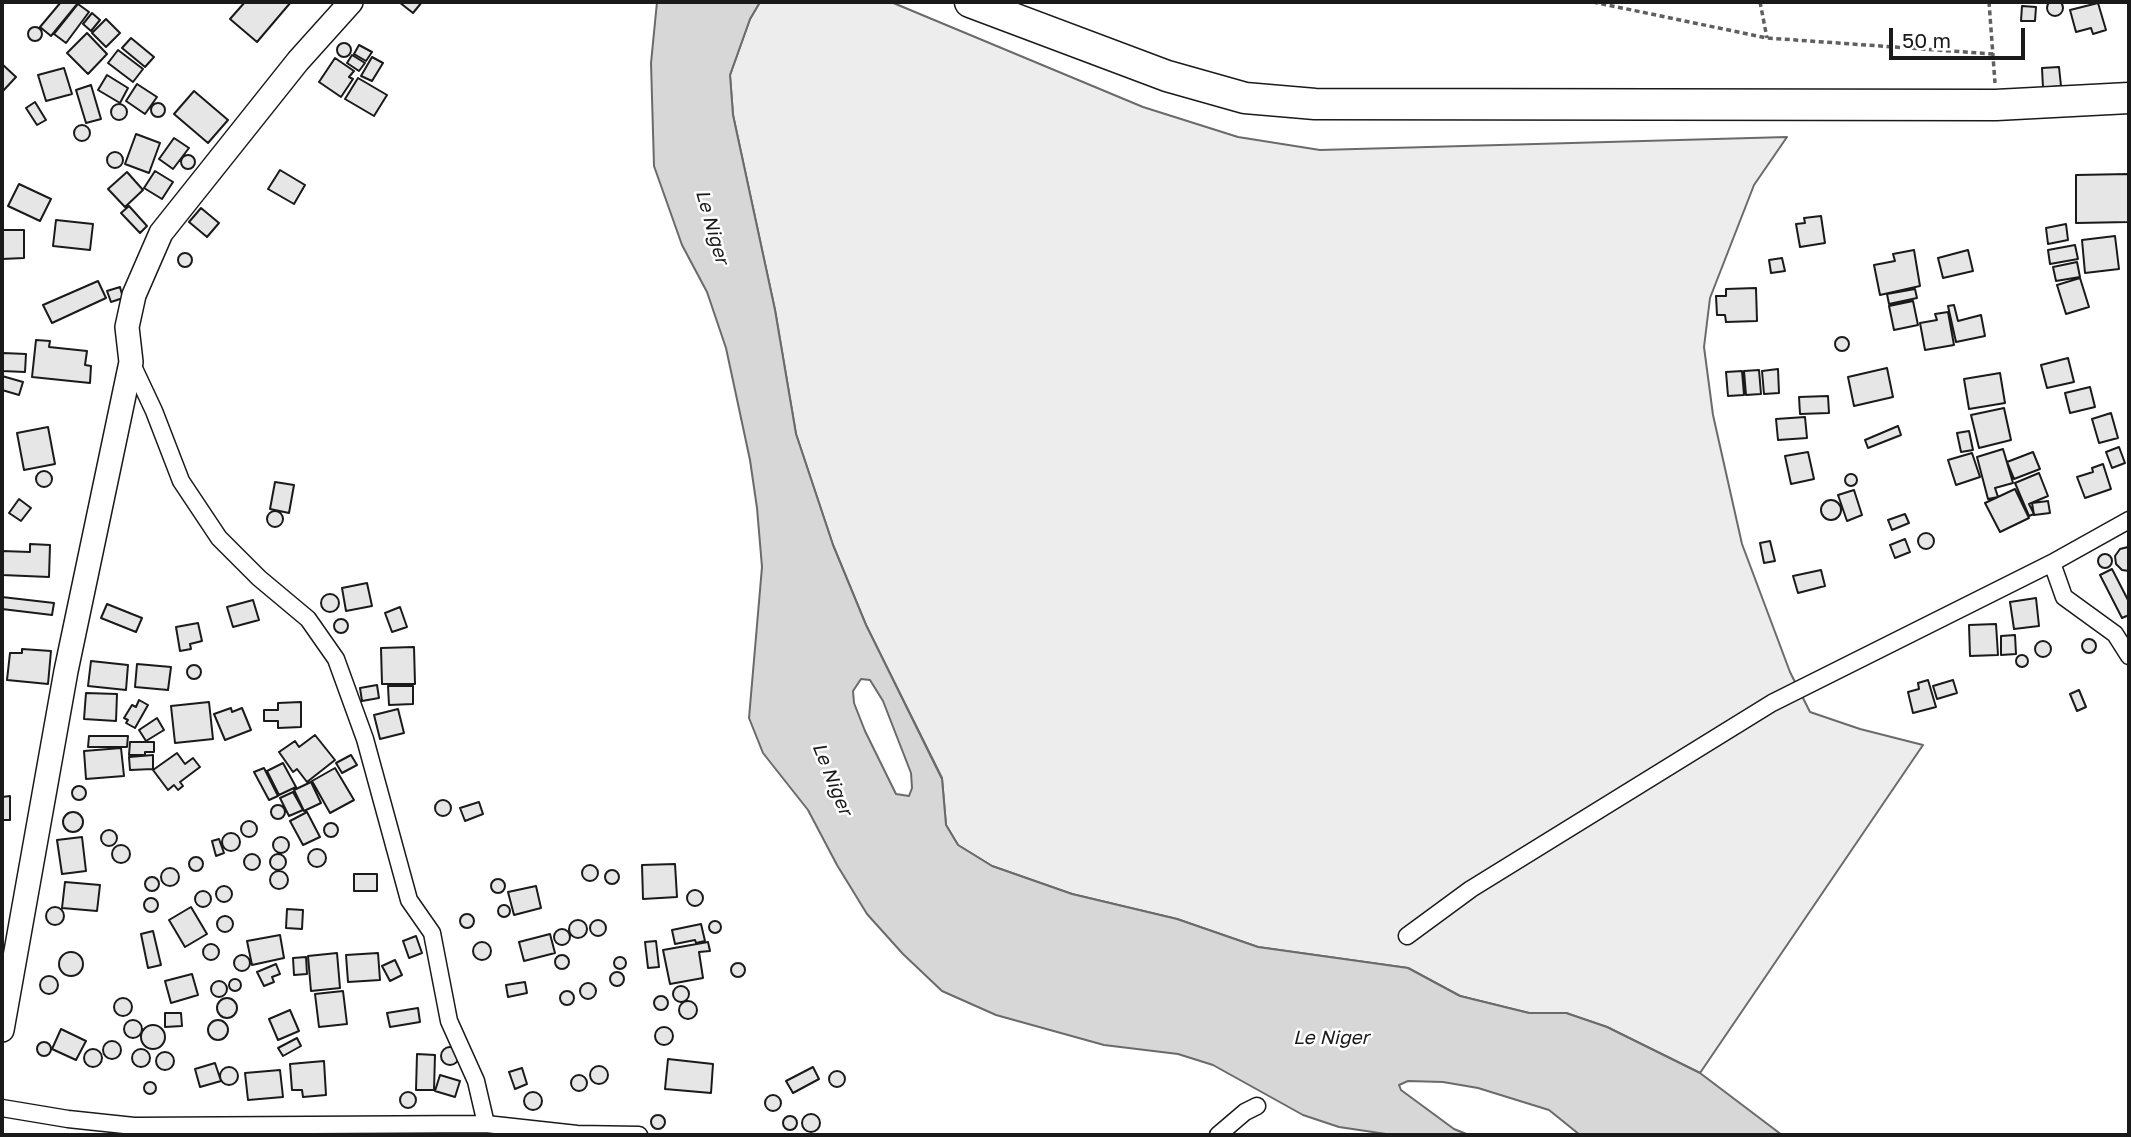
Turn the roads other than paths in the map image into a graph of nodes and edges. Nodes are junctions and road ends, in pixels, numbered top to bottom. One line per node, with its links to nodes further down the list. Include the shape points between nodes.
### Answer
1 (351, 2): 4 (street, via 161,233 134,295 127,327)
2 (970, 2): 3 (highway, via 1167,76 1245,98 1315,104 1996,105)
3 (2129, 98)
4 (131, 362): 9 (street, via 66,671); 12 (street, via 181,481 219,538 308,619 336,659 365,739 409,900 432,933 449,1021 476,1081)
5 (2129, 520): 6 (street)
6 (2052, 563): 7 (street, via 2064,597 2115,634); 8 (street, via 1772,703 1471,889)
7 (2129, 656)
8 (1408, 936)
9 (2, 1030)
10 (1257, 1106): 15 (street)
11 (2, 1108): 13 (street, via 68,1119)
12 (486, 1124): 13 (street); 14 (street)
13 (220, 1131)
14 (639, 1135)
15 (1218, 1135)

